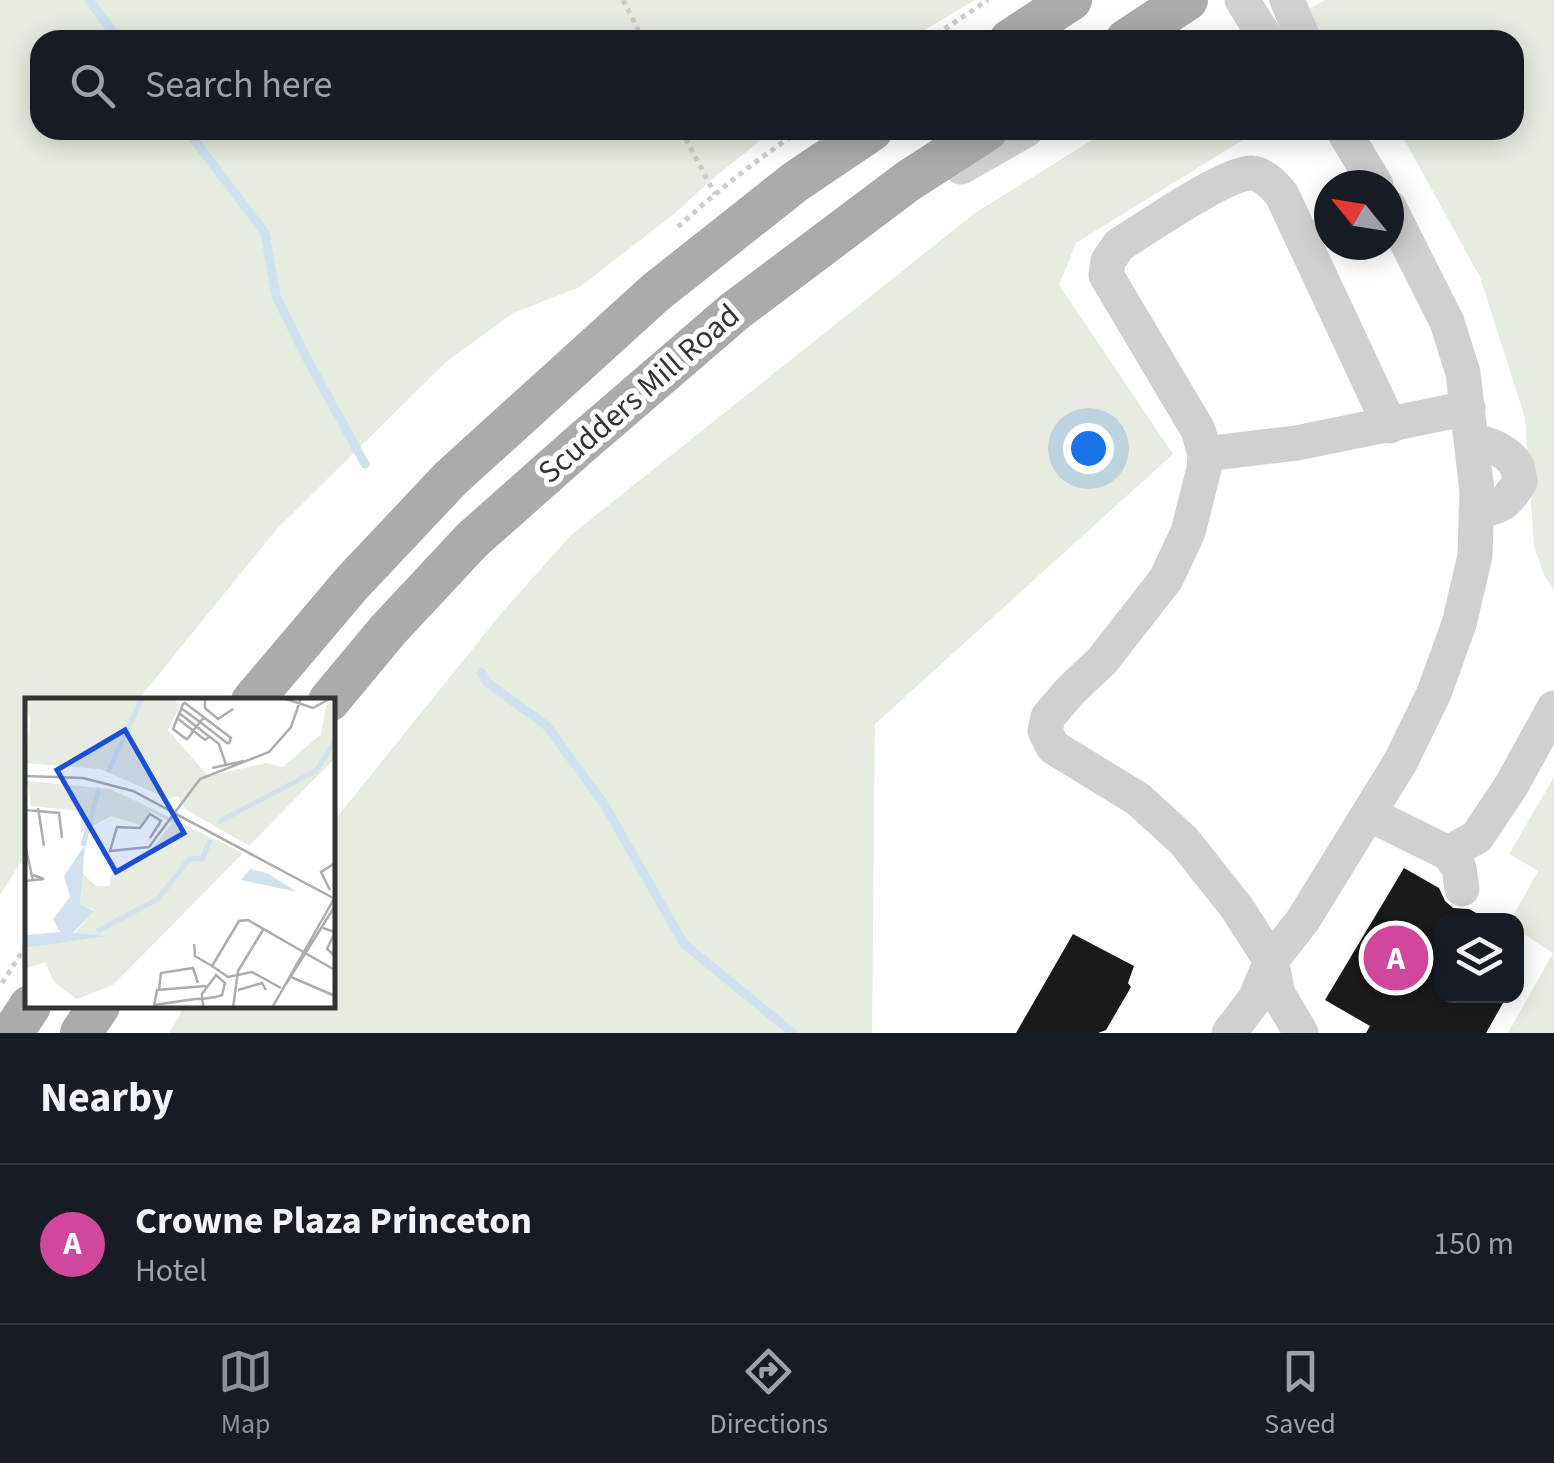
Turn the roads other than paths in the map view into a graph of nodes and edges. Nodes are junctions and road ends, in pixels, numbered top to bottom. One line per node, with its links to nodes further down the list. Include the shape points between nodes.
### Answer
1 (1071, 0): 5 (main road)
2 (1187, 0): 6 (main road)
3 (1242, 0): 7 (lane)
4 (1287, 0): 8 (lane)
5 (1025, 30)
6 (1141, 30)
7 (1261, 30)
8 (1300, 30)
9 (857, 140): 19 (main road, Scudders Mill Road, via 656,292 451,478)
10 (972, 140): 14 (main road, Scudders Mill Road)
11 (1008, 140): 14 (lane, via 944,176)
12 (1349, 140): 13 (lane)
13 (1367, 170)
14 (908, 181): 20 (main road, Scudders Mill Road, via 735,310 472,540)
15 (1404, 237): 16 (lane, via 1446,322)
16 (1470, 425): 17 (lane); 22 (lane, via 1475,556 1459,624 1434,693)
17 (1390, 426): 18 (lane); 18 (lane, via 1282,195 1253,173 1206,191 1119,245 1108,261 1106,274)
18 (1206, 454): 25 (lane, via 1188,532 1166,579 1048,717 1045,732 1053,747 1138,799 1184,840)
19 (254, 698)
20 (331, 698)
21 (1554, 708): 23 (lane, via 1478,837)
22 (1369, 814): 23 (lane); 25 (lane)
23 (1448, 853): 24 (lane)
24 (1462, 889)
25 (1270, 961): 30 (lane, via 1255,999); 31 (lane, via 1278,994)
26 (29, 1008): 28 (main road)
27 (98, 1008): 29 (main road)
28 (12, 1033)
29 (81, 1033)
30 (1229, 1033)
31 (1301, 1033)

